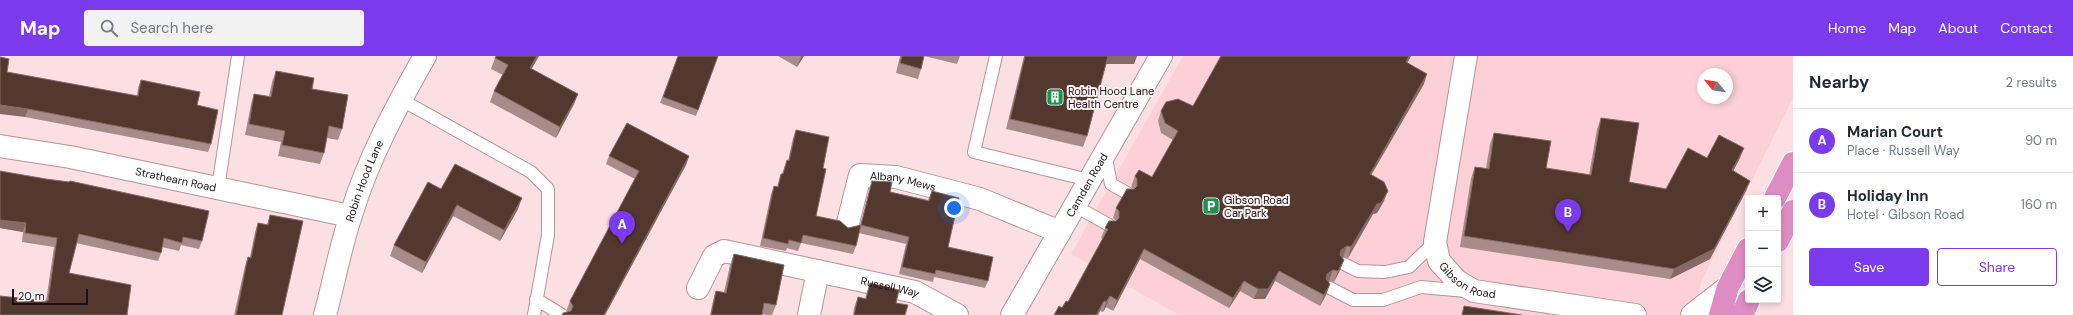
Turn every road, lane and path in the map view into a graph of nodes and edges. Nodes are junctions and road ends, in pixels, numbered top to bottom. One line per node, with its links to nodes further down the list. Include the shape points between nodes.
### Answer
1 (238, 56): 11 (lane)
2 (425, 56): 6 (street, Robin Hood Lane)
3 (996, 56): 10 (lane, via 974,152)
4 (1161, 56): 8 (street, Camden Road)
5 (1466, 56): 21 (street, Gibson Road)
6 (400, 99): 16 (street, Robin Hood Lane, via 379,140); 29 (lane, via 531,172 548,189 548,235)
7 (0, 146): 11 (street, Strathearn Road, via 70,157)
8 (1105, 153): 10 (street, Camden Road); 12 (lane, via 1110,184)
9 (1793, 163): 13 (highway)
10 (1089, 180): 14 (street, Camden Road)
11 (218, 188): 16 (street, Strathearn Road)
12 (1127, 194)
13 (1777, 195)
14 (1075, 206): 18 (lane); 19 (street, Camden Road)
15 (1793, 211): 20 (highway)
16 (350, 216): 31 (street, Robin Hood Lane)
17 (848, 223): 19 (street, Albany Mews, via 860,175 889,176 980,199)
18 (1109, 225)
19 (1060, 232): 36 (street, Camden Road)
20 (1781, 235)
21 (1435, 242): 23 (lane, via 1409,267 1385,272 1358,271); 28 (street, Gibson Road, via 1439,261 1457,282)
22 (1745, 255): 25 (highway)
23 (1344, 264)
24 (818, 271): 26 (street, Russell Way, via 724,251 714,256); 34 (street); 35 (street, Russell Way, via 915,292)
25 (1728, 287): 38 (street); 39 (highway)
26 (698, 288)
27 (1330, 288): 28 (lane, via 1353,300 1383,300 1421,287)
28 (1474, 291): 37 (street, Gibson Road)
29 (536, 299): 32 (lane); 33 (lane)
30 (1748, 303): 40 (highway)
31 (325, 315)
32 (534, 315)
33 (562, 315)
34 (809, 315)
35 (957, 315)
36 (1012, 315)
37 (1635, 315)
38 (1692, 315)
39 (1720, 315)
40 (1742, 315)

